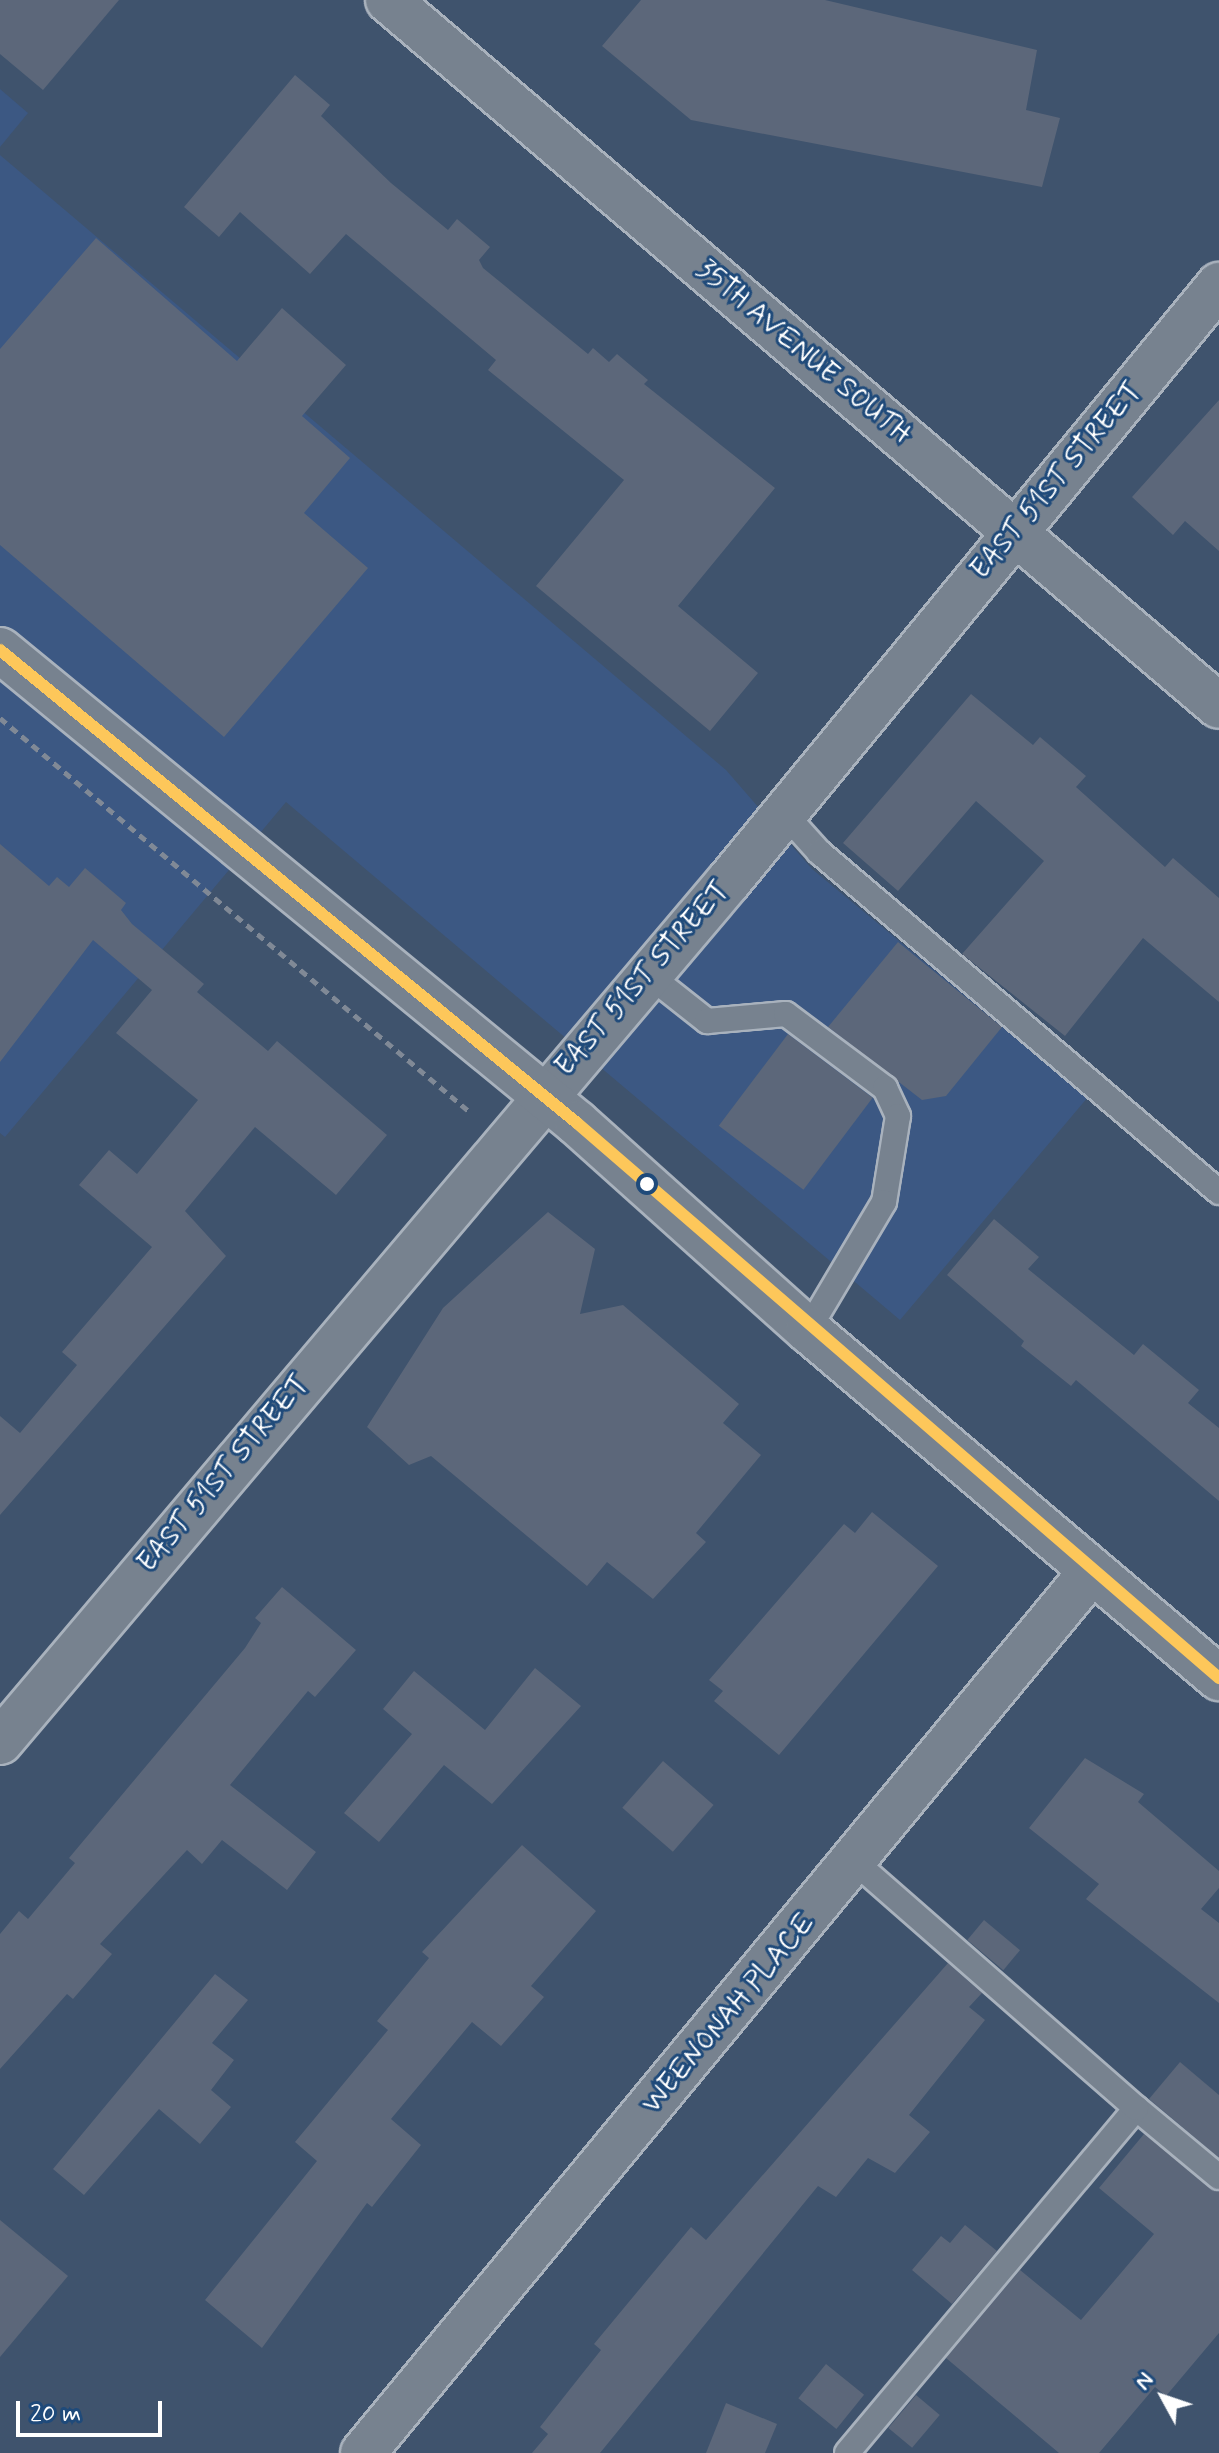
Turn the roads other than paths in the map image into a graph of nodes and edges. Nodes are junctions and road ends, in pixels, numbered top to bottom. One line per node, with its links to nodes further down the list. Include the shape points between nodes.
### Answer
1 (388, 0): 3 (street, 35TH AVENUE SOUTH)
2 (1219, 285): 3 (street, EAST 51ST STREET)
3 (1017, 529): 5 (street, 35TH AVENUE SOUTH); 6 (street, EAST 51ST STREET)
4 (0, 650): 8 (street)
5 (1219, 706)
6 (783, 812): 7 (street, EAST 51ST STREET); 9 (lane, via 819,852)
7 (650, 976): 8 (street, EAST 51ST STREET); 10 (lane, via 707,1021 786,1014 885,1088 898,1116 884,1202)
8 (542, 1095): 10 (street); 13 (street, EAST 51ST STREET)
9 (1219, 1192)
10 (808, 1330): 11 (street)
11 (1091, 1572): 12 (street); 14 (street, WEENONAH PLACE)
12 (1219, 1678)
13 (0, 1742)
14 (855, 1862): 15 (lane); 17 (street, WEENONAH PLACE)
15 (1136, 2108): 16 (lane); 18 (lane)
16 (1219, 2177)
17 (363, 2453)
18 (847, 2453)

